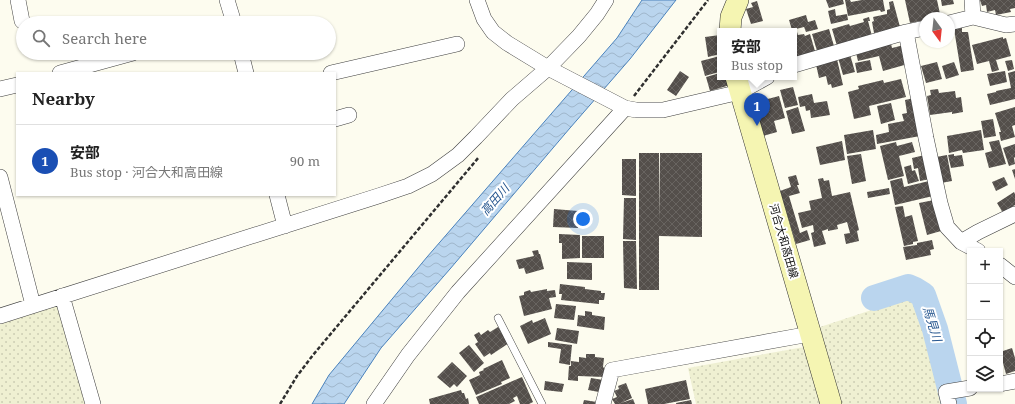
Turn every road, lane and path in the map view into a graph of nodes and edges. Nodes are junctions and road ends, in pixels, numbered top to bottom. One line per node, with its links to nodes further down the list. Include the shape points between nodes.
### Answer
1 (18, 0): 8 (street)
2 (227, 0): 9 (street)
3 (477, 0): 20 (street, via 484,19 493,32)
4 (606, 0): 20 (street)
5 (708, 0): 28 (path)
6 (738, 0): 13 (main road, via 731,17)
7 (972, 0): 10 (street)
8 (21, 16)
9 (232, 16)
10 (973, 17): 11 (street); 12 (street, via 1006,25)
11 (955, 22)
12 (1015, 24)
13 (730, 28)
14 (919, 29): 15 (street)
15 (906, 32): 19 (street); 34 (street, via 940,203 947,227)
16 (457, 44): 23 (street)
17 (107, 60): 21 (street)
18 (243, 60): 22 (street)
19 (797, 64)
20 (552, 69): 28 (street); 33 (street, via 512,100 458,155 432,174 408,186)
21 (64, 72)
22 (246, 72)
23 (335, 72)
24 (755, 80): 25 (street)
25 (738, 84): 28 (street, via 663,110 636,110); 42 (main road, 河合大和高田線)
26 (16, 85): 27 (street)
27 (0, 89)
28 (622, 106): 49 (street, via 458,292 408,355)
29 (482, 153): 48 (path, via 313,355)
30 (0, 177): 39 (street)
31 (277, 196): 33 (street)
32 (1015, 214): 34 (street)
33 (285, 226): 38 (street)
34 (961, 242): 35 (street)
35 (972, 248)
36 (1003, 267): 37 (street)
37 (1015, 277)
38 (62, 296): 39 (street); 47 (street)
39 (33, 305): 40 (street)
40 (0, 316)
41 (498, 318): 50 (lane)
42 (810, 334): 51 (street, via 612,370); 52 (main road, 河合大和高田線)
43 (1015, 381): 44 (street)
44 (1003, 383)
45 (967, 389): 46 (street)
46 (950, 396)
47 (93, 404)
48 (280, 404)
49 (374, 404)
50 (542, 404)
51 (603, 404)
52 (831, 404)

